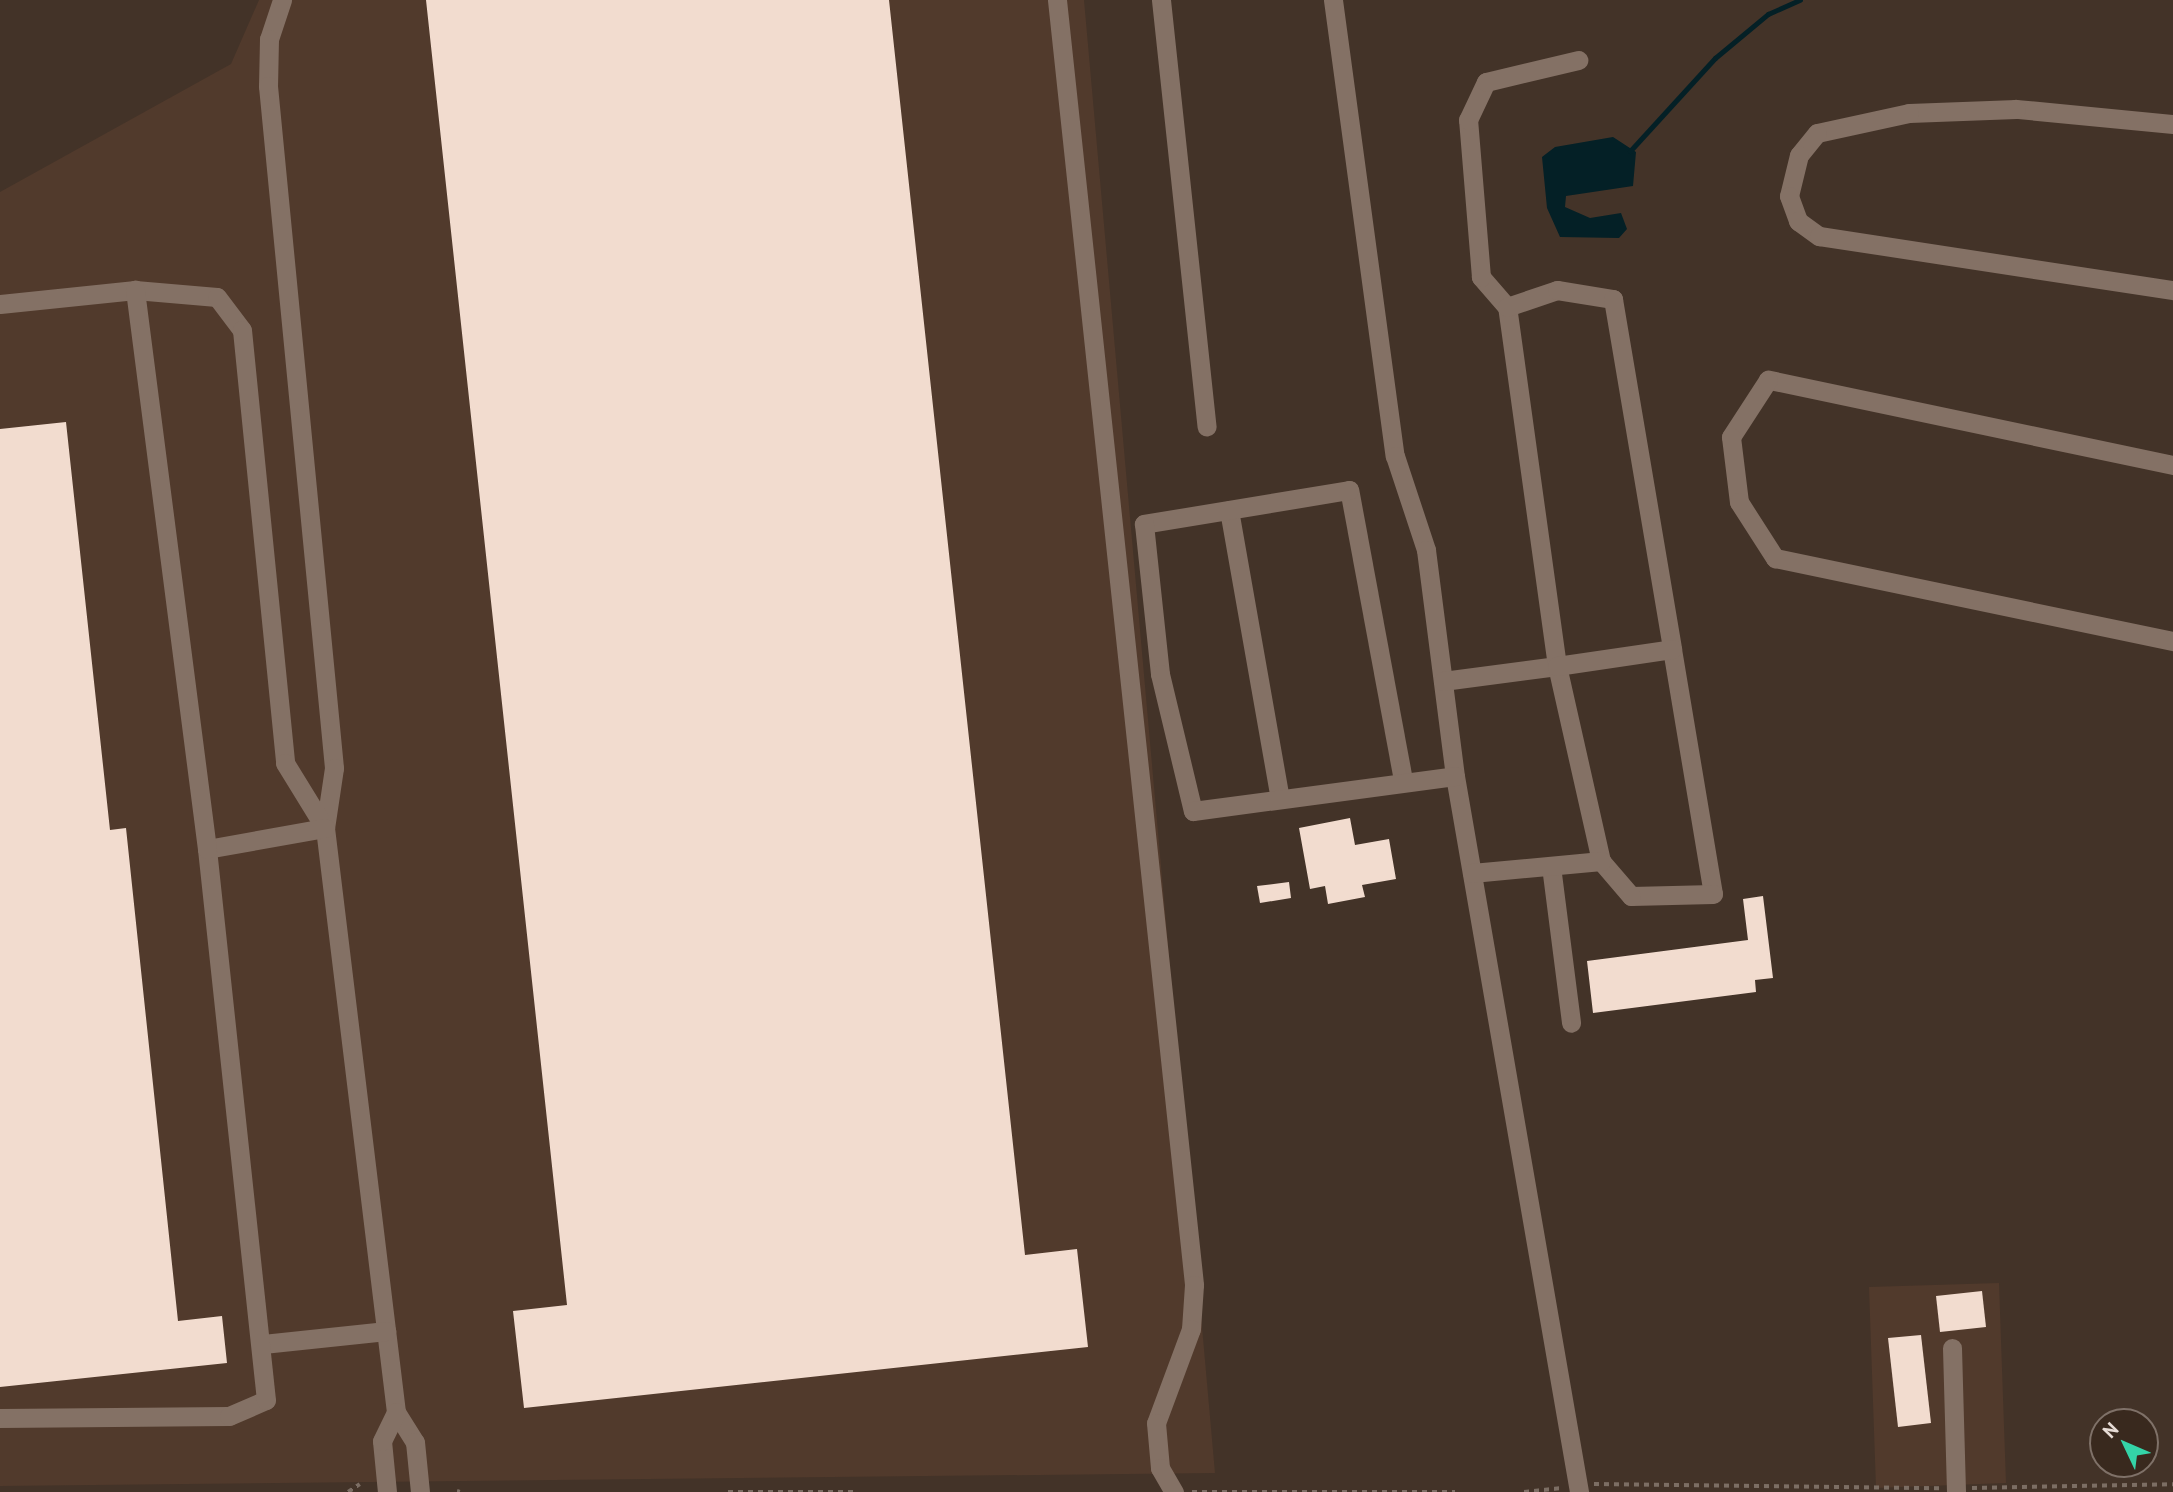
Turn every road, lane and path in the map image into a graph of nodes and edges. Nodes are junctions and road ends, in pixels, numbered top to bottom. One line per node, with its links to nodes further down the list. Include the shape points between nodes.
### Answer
1 (282, 0): 21 (street, via 269,38 268,86 334,768)
2 (1057, 0): 41 (street, via 1194,1285 1191,1329 1156,1423 1160,1468)
3 (1161, 0): 11 (street)
4 (1332, 0): 17 (street, via 1395,456 1426,550)
5 (1578, 60): 10 (street, via 1486,82 1468,120 1481,278)
6 (2173, 124): 8 (street, via 2016,109 1909,113 1817,133 1799,155 1789,197 1798,221 1819,236)
7 (135, 290): 9 (street); 21 (street, via 217,297 242,330 285,763); 22 (street)
8 (2173, 290)
9 (0, 304)
10 (1507, 307): 15 (street, via 1557,290 1613,299); 16 (street)
11 (1207, 427)
12 (2173, 465): 14 (street, via 1768,380 1731,437 1739,502 1775,558)
13 (1229, 510): 19 (street, via 1349,490); 20 (street); 20 (street, via 1144,524 1160,674 1193,811)
14 (2173, 641)
15 (1672, 649): 16 (street); 23 (street, via 1713,894 1630,896)
16 (1557, 666): 17 (street); 23 (street)
17 (1443, 681): 18 (street)
18 (1455, 776): 19 (street); 25 (street)
19 (1403, 780): 20 (street)
20 (1280, 798)
21 (325, 828): 22 (street); 27 (street)
22 (207, 849): 28 (street)
23 (1601, 861): 24 (street)
24 (1551, 866): 25 (street); 26 (street)
25 (1472, 873): 34 (street)
26 (1571, 1023)
27 (386, 1331): 28 (street); 30 (street)
28 (263, 1344): 31 (street, via 266,1400 229,1416)
29 (1952, 1348): 35 (street)
30 (396, 1412): 37 (street, via 382,1441); 38 (street, via 415,1441)
31 (0, 1418)
32 (360, 1484): 36 (path)
33 (2173, 1484): 35 (path)
34 (1579, 1489): 35 (path, via 1790,1482); 44 (path)
35 (1956, 1490)
36 (348, 1492)
37 (387, 1492)
38 (420, 1492)
39 (728, 1492): 40 (path)
40 (857, 1492)
41 (1174, 1492)
42 (1183, 1492): 43 (path)
43 (1455, 1492)
44 (1524, 1492)

